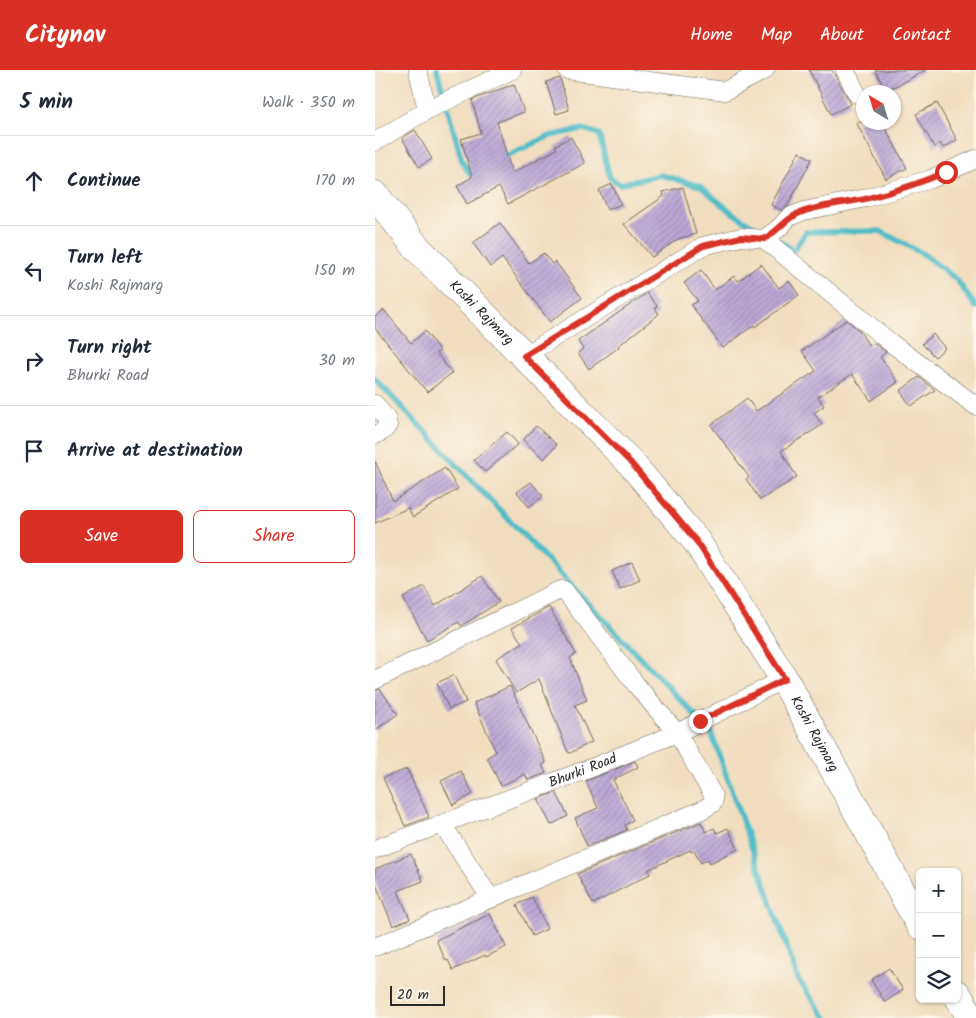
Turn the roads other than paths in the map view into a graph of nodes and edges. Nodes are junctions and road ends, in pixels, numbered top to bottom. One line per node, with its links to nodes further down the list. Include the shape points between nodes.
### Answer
1 (418, 70): 7 (street)
2 (512, 70): 7 (street)
3 (567, 70): 4 (street, via 725,91)
4 (765, 70)
5 (845, 70): 6 (street)
6 (856, 92)
7 (440, 103): 8 (street)
8 (375, 142)
9 (976, 158): 11 (street, via 931,179 866,198 804,211 789,217)
10 (375, 194): 12 (main road, Koshi Rajmarg, via 417,248)
11 (771, 235): 12 (street, via 741,237 703,246); 14 (street, via 891,343)
12 (524, 356): 16 (main road, Koshi Rajmarg, via 630,462 697,542)
13 (375, 404): 15 (street, via 388,425)
14 (976, 406)
15 (375, 435)
16 (785, 679): 18 (street, Bhurki Road); 22 (main road, Koshi Rajmarg)
17 (375, 680): 18 (street, via 564,590 637,686)
18 (683, 730): 19 (street, Bhurki Road); 21 (street, via 713,795 713,803)
19 (442, 824): 20 (street, Bhurki Road); 21 (street)
20 (375, 849)
21 (491, 899): 23 (street)
22 (916, 918)
23 (375, 947)
24 (961, 1001): 25 (main road)
25 (971, 1018)

